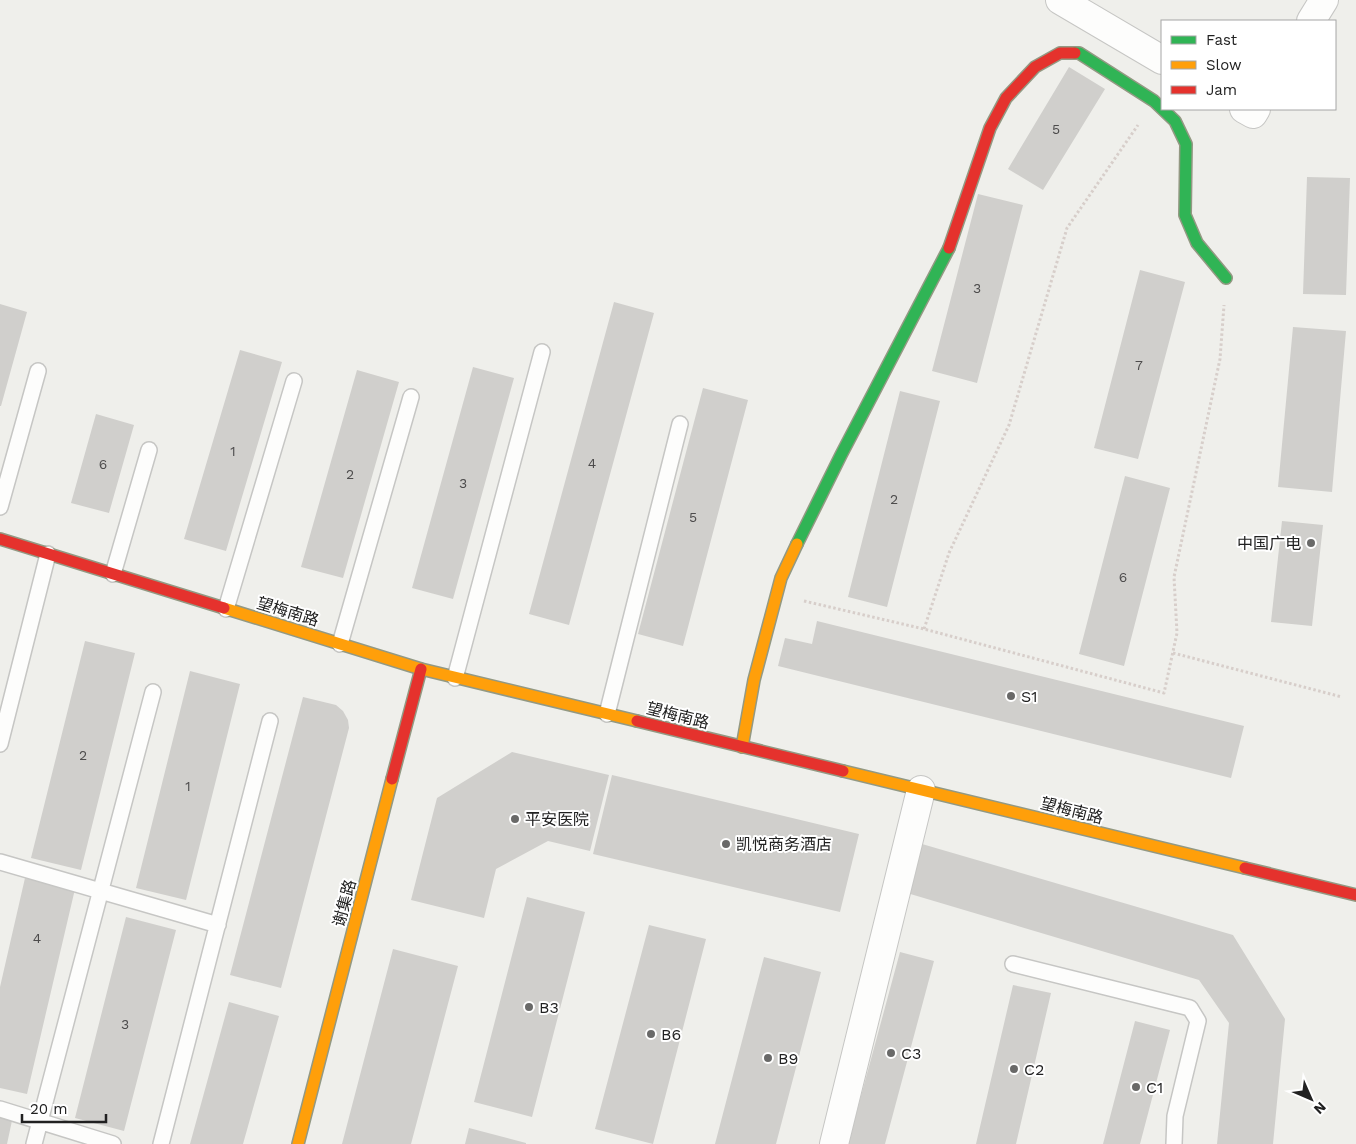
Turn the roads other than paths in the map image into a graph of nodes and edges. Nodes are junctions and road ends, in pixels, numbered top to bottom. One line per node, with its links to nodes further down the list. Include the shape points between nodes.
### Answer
1 (1060, 0): 4 (street)
2 (1324, 0): 3 (street)
3 (1312, 20)
4 (1161, 59)
5 (1161, 108): 28 (street, via 1080,53 1060,52 1036,66 1006,98 990,128 948,250 780,578 754,680)
6 (1163, 110): 9 (street, via 1175,121 1186,144 1185,215 1197,243)
7 (1246, 110): 8 (street, via 1253,114)
8 (1255, 110)
9 (1226, 278)
10 (542, 352): 23 (lane)
11 (38, 371): 16 (lane)
12 (294, 381): 20 (lane)
13 (412, 396): 21 (lane)
14 (680, 424): 25 (lane)
15 (149, 450): 19 (lane)
16 (0, 507)
17 (0, 539): 18 (street, 望梅南路)
18 (48, 554): 19 (street, 望梅南路); 27 (lane)
19 (113, 574): 20 (street, 望梅南路)
20 (226, 609): 21 (street, 望梅南路)
21 (340, 644): 22 (street, 望梅南路)
22 (421, 670): 23 (street, 望梅南路); 40 (street, 谢集路)
23 (455, 678): 25 (street, 望梅南路)
24 (153, 692): 31 (lane)
25 (607, 714): 28 (street, 望梅南路)
26 (270, 721): 33 (lane)
27 (0, 744)
28 (742, 747): 29 (street, 望梅南路)
29 (921, 790): 32 (street, 望梅南路); 41 (street)
30 (0, 862): 31 (lane)
31 (100, 891): 33 (lane); 36 (lane)
32 (1356, 896)
33 (218, 925): 39 (lane)
34 (1013, 964): 42 (lane, via 1190,1008 1198,1021 1175,1116)
35 (0, 1109): 36 (lane)
36 (40, 1122): 37 (lane); 38 (lane)
37 (34, 1144)
38 (113, 1144)
39 (161, 1144)
40 (298, 1144)
41 (834, 1144)
42 (1174, 1144)

